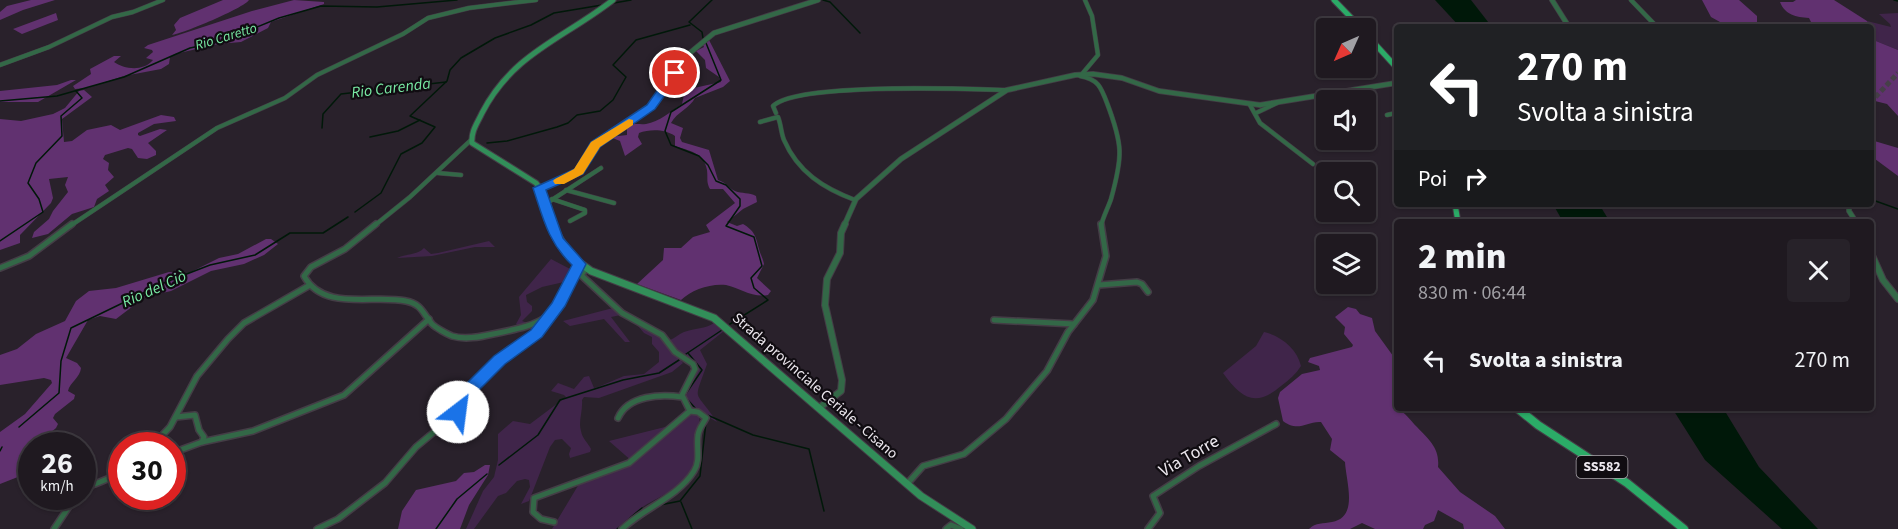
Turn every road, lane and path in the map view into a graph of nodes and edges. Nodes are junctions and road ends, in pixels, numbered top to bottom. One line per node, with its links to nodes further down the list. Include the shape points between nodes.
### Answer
1 (163, 0): 13 (street, via 112,17)
2 (536, 0): 40 (street, via 469,8 428,18 317,75 285,98 217,128 29,256)
3 (609, 0): 26 (main road, via 595,16 544,44 503,79)
4 (818, 0): 31 (street, via 714,33 685,57 656,103 595,144 579,171)
5 (1084, 0): 15 (street, via 1092,16 1098,55)
6 (1334, 0): 9 (main road)
7 (1552, 0): 10 (street)
8 (1631, 0): 11 (street)
9 (1351, 18)
10 (1567, 24)
11 (1655, 24)
12 (1376, 45): 14 (main road)
13 (0, 65)
14 (1394, 65)
15 (1082, 74): 16 (street); 20 (street, via 1122,78 1159,91)
16 (1075, 75): 18 (street); 43 (street, via 1100,84 1118,132 1121,153 1101,224 1106,256)
17 (1394, 85): 19 (street)
18 (1007, 90): 21 (street, via 923,86 805,95 777,102 773,106); 34 (street, via 924,142)
19 (1278, 103): 20 (street); 22 (street)
20 (1250, 105): 22 (street)
21 (776, 113)
22 (1256, 113): 27 (street, via 1255,117 1268,130)
23 (1394, 113): 24 (street)
24 (1387, 115)
25 (760, 122): 34 (street, via 778,117 782,136 798,166 825,188)
26 (471, 140): 29 (street); 31 (main road)
27 (1313, 165)
28 (602, 168): 32 (street)
29 (438, 172): 30 (street); 42 (street, via 345,249 311,267 304,276)
30 (461, 176)
31 (540, 188): 36 (main road, Strada provinciale Ceriale - Cisano)
32 (566, 190): 33 (street); 35 (street)
33 (552, 200): 36 (street); 37 (street, via 585,210)
34 (855, 200): 51 (street, via 841,233 840,253 827,279 825,305 841,391)
35 (614, 203)
36 (544, 205): 39 (main road, Strada provinciale Ceriale - Cisano, via 563,249)
37 (570, 221)
38 (1874, 261): 45 (street, via 1882,280)
39 (579, 264): 41 (main road, Strada provinciale Ceriale - Cisano); 48 (street, via 558,306)
40 (0, 268)
41 (586, 268): 50 (street, via 581,275 594,288 622,313 662,335 675,352 693,364 695,369); 51 (main road, Strada provinciale Ceriale - Cisano, via 714,318)
42 (310, 285): 46 (street, via 321,295 332,298 408,302 424,309); 54 (street, via 244,323 197,376)
43 (1099, 285): 44 (street, via 1137,282); 49 (street, via 1088,308)
44 (1148, 292)
45 (1898, 299)
46 (429, 319): 48 (street, via 433,325 460,338 520,329); 58 (street, via 344,395 253,431)
47 (994, 320): 49 (street)
48 (544, 321): 64 (street, via 537,334 500,360 473,387 458,412 416,447 385,483 338,519)
49 (1074, 324): 60 (street, via 1047,371 1006,419 964,454 923,466)
50 (682, 397): 52 (street); 55 (street, via 647,395 620,412)
51 (819, 408): 60 (main road, Strada provinciale Ceriale - Cisano)
52 (690, 411): 62 (street, via 629,463 534,498 533,512); 65 (street, via 706,418 699,431 695,469 682,485 638,513)
53 (1521, 411): 70 (main road, SS582, via 1627,483)
54 (176, 417): 57 (street); 58 (street, via 195,415 204,437)
55 (618, 418)
56 (1276, 424): 69 (street, Via Torre, via 1153,496 1160,513)
57 (165, 432)
58 (202, 442): 59 (street)
59 (186, 448)
60 (907, 484): 68 (main road, Strada provinciale Ceriale - Cisano)
61 (67, 510): 63 (street)
62 (554, 522)
63 (54, 529)
64 (317, 529)
65 (622, 529)
66 (946, 529): 67 (street, via 951,525)
67 (961, 529)
68 (972, 529)
69 (1148, 529)
70 (1684, 529)

